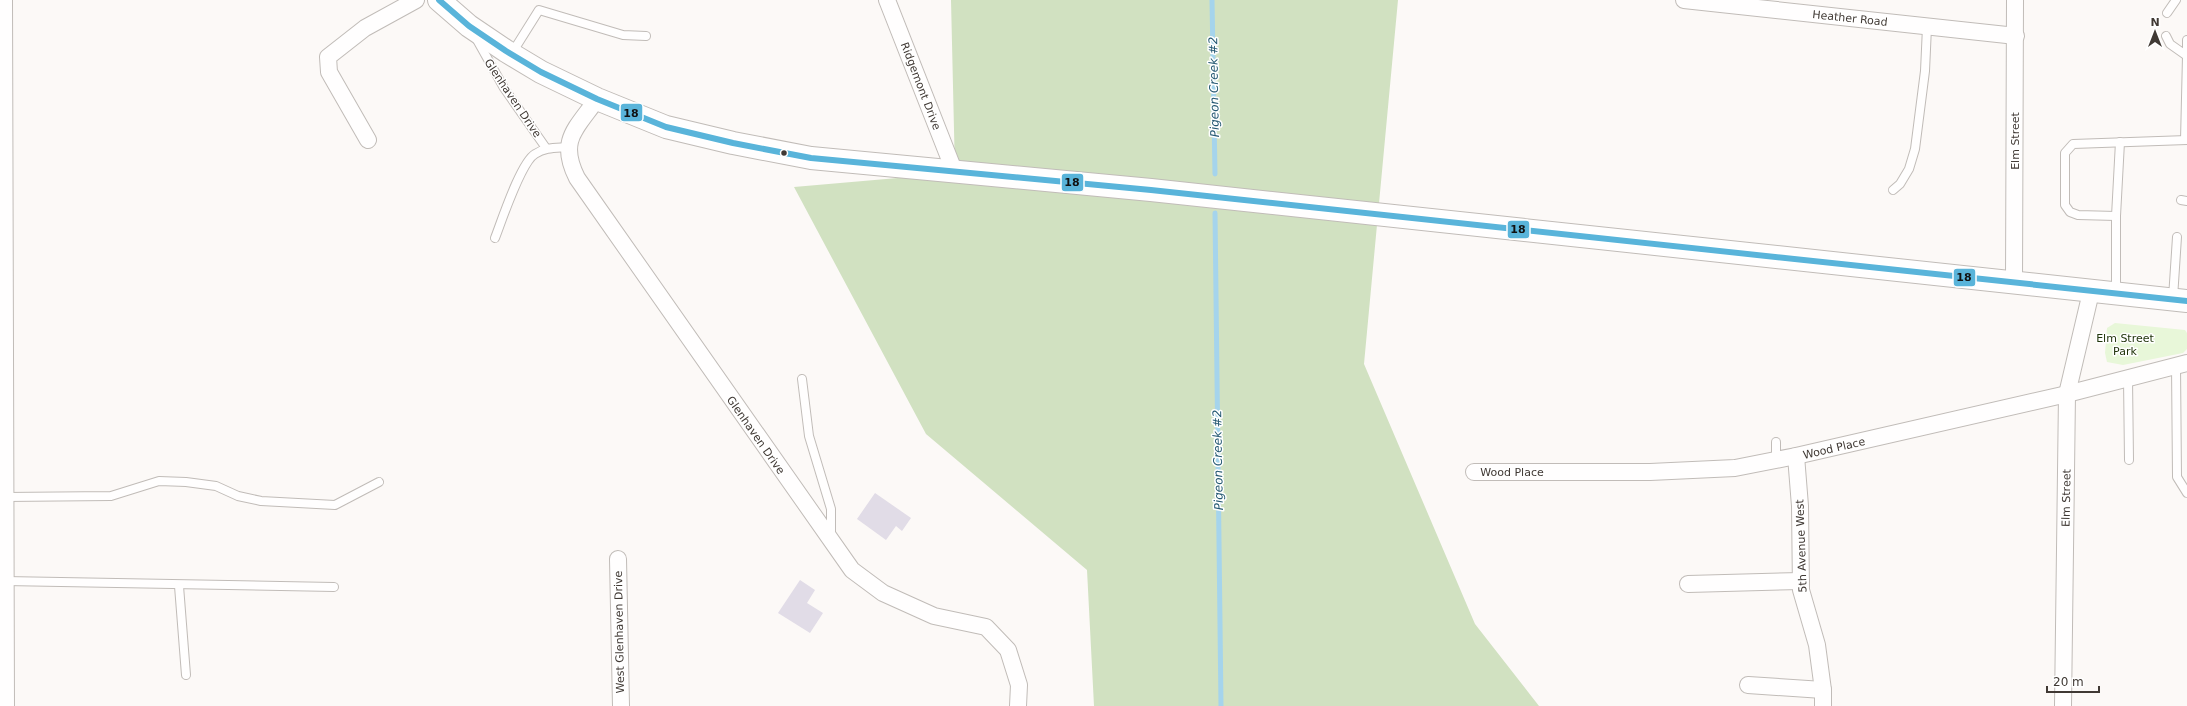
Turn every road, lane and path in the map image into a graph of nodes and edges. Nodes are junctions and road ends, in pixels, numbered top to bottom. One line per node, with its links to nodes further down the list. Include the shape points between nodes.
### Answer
1 (4, 0): 24 (street)
2 (416, 0): 18 (street, via 365,28 328,57 329,72)
3 (439, 0): 9 (main road)
4 (887, 0): 23 (street, Ridgemont Drive)
5 (1684, 0): 10 (street, Heather Road)
6 (2015, 0): 12 (street, Elm Street)
7 (2176, 0): 8 (lane)
8 (2167, 13)
9 (469, 26): 15 (main road); 22 (lane, Glenhaven Drive, via 504,88)
10 (1927, 27): 12 (street, Heather Road); 25 (lane, via 1925,71 1915,150 1909,169)
11 (646, 36): 15 (lane, via 623,35 538,10)
12 (2016, 36): 29 (street, Elm Street)
13 (2166, 36): 16 (lane, via 2170,44)
14 (2187, 40): 16 (lane)
15 (512, 54): 17 (main road, via 541,72)
16 (2187, 56): 19 (lane)
17 (597, 99): 21 (street, via 573,133); 23 (main road, via 666,127 733,144 811,158)
18 (368, 140)
19 (2186, 140): 20 (lane)
20 (2120, 142): 26 (lane); 26 (lane, via 2072,144 2065,154 2065,205 2070,212 2078,215)
21 (568, 147): 22 (lane); 47 (street, Glenhaven Drive, via 570,163 577,178)
22 (546, 148): 28 (lane, via 533,155 524,167)
23 (955, 173): 29 (main road, via 1151,190)
24 (2, 188): 31 (street)
25 (1893, 190)
26 (2116, 216): 32 (lane)
27 (2177, 237): 33 (lane)
28 (495, 238)
29 (2014, 282): 30 (main road)
30 (2091, 292): 32 (main road); 37 (street, Elm Street)
31 (2, 294): 38 (street)
32 (2116, 294): 33 (main road)
33 (2180, 301)
34 (2182, 365): 36 (street, Wood Place); 45 (lane, via 2177,477)
35 (802, 378): 47 (lane, via 809,436 831,509)
36 (2128, 378): 37 (street, Wood Place); 42 (lane)
37 (2067, 394): 40 (street, Wood Place); 61 (street, Elm Street)
38 (2, 410): 46 (street)
39 (1776, 442): 41 (lane)
40 (1796, 456): 41 (street, Wood Place); 50 (street, 5th Avenue West)
41 (1776, 460): 43 (street, Wood Place, via 1735,468 1658,472)
42 (2129, 460)
43 (1474, 472)
44 (380, 482): 46 (lane, via 335,505 261,501 238,496 216,486 159,481 111,496)
45 (2187, 493)
46 (5, 497): 49 (street)
47 (831, 541): 59 (street, Glenhaven Drive, via 852,570 883,593 934,616 986,627 1008,650 1019,686)
48 (618, 559): 58 (street, West Glenhaven Drive)
49 (5, 581): 52 (lane); 57 (street)
50 (1801, 581): 51 (street); 56 (street, 5th Avenue West, via 1801,590 1817,645)
51 (1688, 584)
52 (179, 586): 53 (lane); 54 (lane)
53 (334, 587)
54 (186, 675)
55 (1748, 685): 56 (street)
56 (1823, 690): 60 (street, 5th Avenue West)
57 (6, 706)
58 (621, 706)
59 (1018, 706)
60 (1823, 706)
61 (2063, 706)

